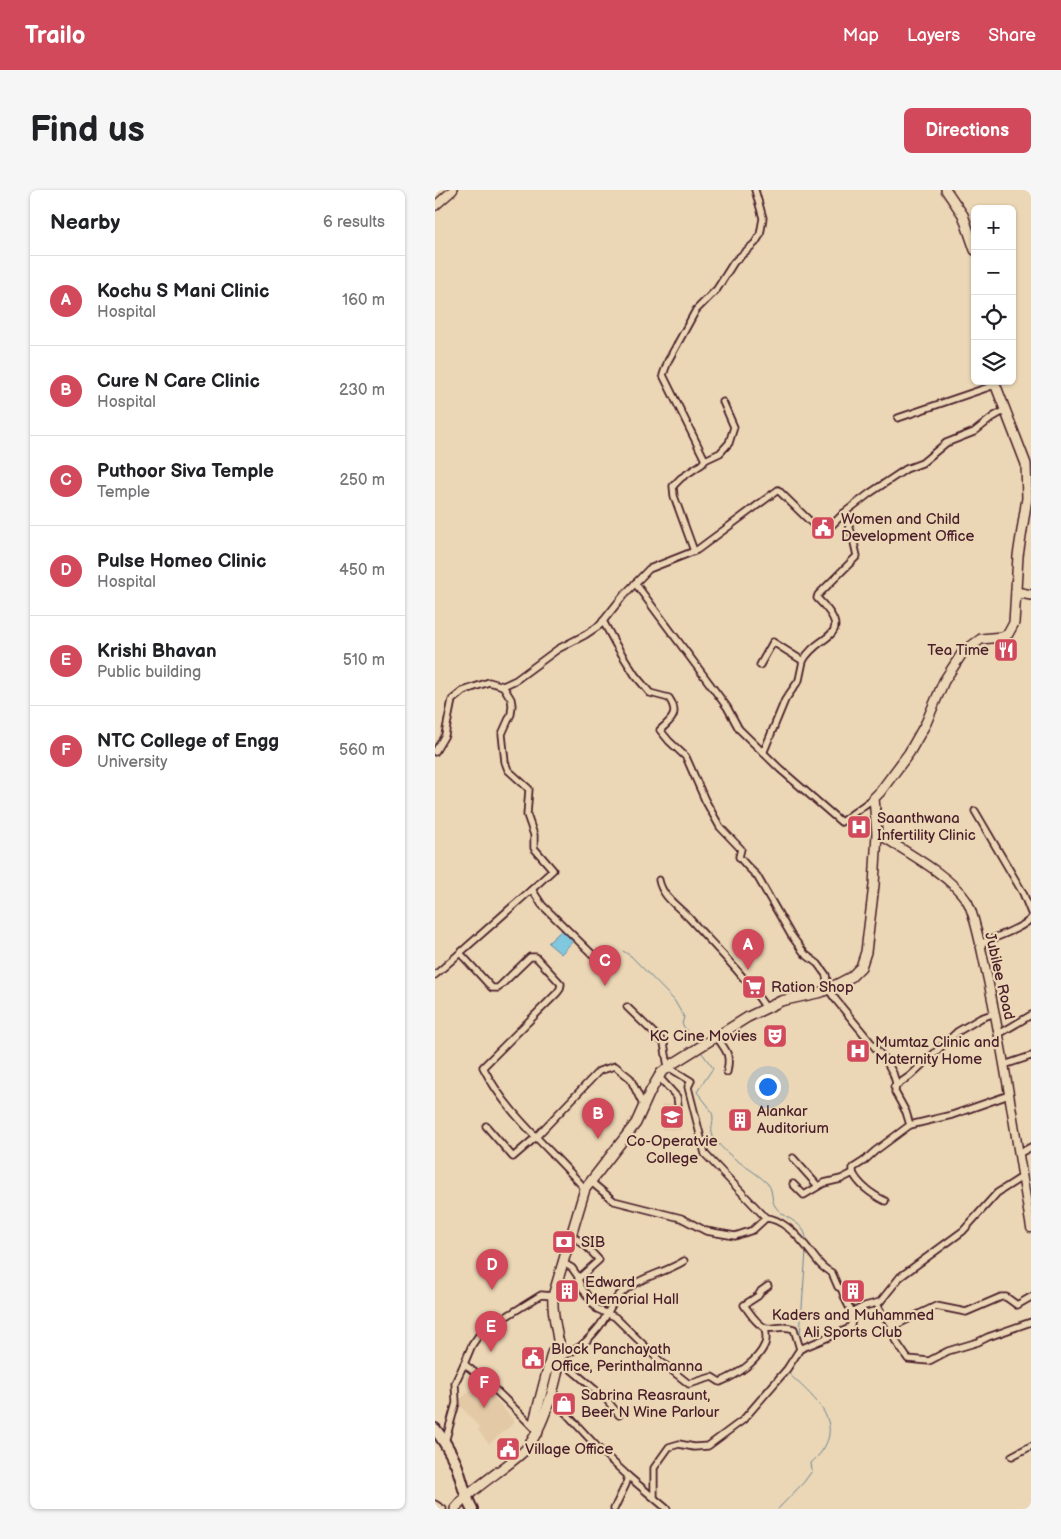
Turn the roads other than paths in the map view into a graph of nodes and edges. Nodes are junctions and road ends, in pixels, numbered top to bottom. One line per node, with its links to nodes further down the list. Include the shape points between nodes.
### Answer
1 (453, 190): 4 (main road)
2 (755, 190): 11 (street, via 763,218 760,235 696,310 663,376)
3 (946, 190): 5 (main road, via 963,215)
4 (436, 204)
5 (971, 238)
6 (989, 385): 10 (street)
7 (995, 385): 9 (main road)
8 (723, 402): 11 (street, via 734,427 733,436 720,453)
9 (1005, 410): 12 (street, via 974,432 946,443 922,463 906,469); 15 (main road, via 1027,464 1027,498 1018,556)
10 (898, 418)
11 (705, 460): 13 (street, via 673,486)
12 (844, 513): 13 (street, via 823,534 778,490); 18 (street, via 857,556 818,595 836,626 834,632 807,653)
13 (694, 551): 14 (street, via 649,568)
14 (635, 583): 17 (street); 21 (street, via 727,707 739,729)
15 (1017, 592): 16 (main road); 23 (main road, via 1011,630 1002,637 981,638 963,652 943,681 927,723 909,754)
16 (1031, 595)
17 (603, 621): 20 (street); 34 (street, via 635,675 650,693 669,698 675,707 674,716 660,730 686,757 720,827 741,849 739,856 757,876 791,935 826,975)
18 (803, 661): 19 (street, via 773,642); 21 (street, via 799,680 785,700)
19 (760, 665)
20 (503, 686): 22 (street, via 489,682 463,691 452,700 445,735); 27 (street, via 512,705 502,734 505,762 508,770 529,789 527,815 534,848 553,870)
21 (764, 751): 23 (street, via 841,822)
22 (435, 752)
23 (874, 798): 25 (main road)
24 (975, 811): 28 (street, via 1023,893)
25 (877, 833): 30 (main road, Jubilee Road, via 960,892 968,903); 34 (main road, via 865,961 857,972)
26 (659, 880): 36 (street, via 671,900)
27 (530, 891): 31 (street); 32 (street)
28 (1031, 913)
29 (1031, 920): 30 (street)
30 (980, 944): 37 (main road, Jubilee Road)
31 (460, 953): 33 (street); 52 (street, via 492,988 498,988 533,956 561,984 557,993 483,1067 506,1102)
32 (592, 954)
33 (435, 975)
34 (829, 989): 36 (main road); 46 (street, via 886,1061 893,1073)
35 (627, 1007): 43 (street, via 664,1043)
36 (766, 1008): 40 (main road)
37 (995, 1013): 39 (main road, Jubilee Road); 46 (street, via 957,1032)
38 (1031, 1015): 39 (street)
39 (999, 1034): 42 (main road, Jubilee Road)
40 (716, 1036): 43 (main road); 44 (street, via 729,1055)
41 (1031, 1056): 42 (street)
42 (1005, 1065): 47 (main road, Jubilee Road)
43 (668, 1067): 45 (main road); 62 (street, via 691,1081 688,1087 705,1154)
44 (727, 1072)
45 (659, 1077): 48 (street, via 677,1097); 49 (main road)
46 (895, 1087): 50 (street)
47 (1009, 1095): 50 (street, via 952,1115); 54 (main road, Jubilee Road)
48 (678, 1105)
49 (644, 1107): 52 (street, via 630,1078 615,1066 599,1070); 59 (main road, via 631,1130)
50 (910, 1125): 56 (street, via 853,1168)
51 (486, 1126): 52 (street, via 513,1157)
52 (536, 1137): 59 (street)
53 (1031, 1147): 54 (street)
54 (1018, 1154): 57 (main road, Jubilee Road)
55 (793, 1158): 60 (street)
56 (853, 1173): 60 (street); 61 (street, via 858,1181)
57 (1022, 1177): 63 (main road, Jubilee Road); 71 (street, via 997,1193 963,1231 900,1276)
58 (793, 1184): 60 (street, via 804,1195)
59 (588, 1185): 62 (street, via 614,1201 681,1218 706,1231 735,1236 753,1230); 64 (main road)
60 (818, 1186)
61 (885, 1201)
62 (766, 1218): 72 (street, via 787,1227 822,1268 832,1273)
63 (1031, 1228)
64 (571, 1235): 66 (main road); 67 (street, via 599,1260)
65 (684, 1261): 73 (street, via 627,1288)
66 (562, 1262): 67 (street); 69 (main road)
67 (579, 1278): 73 (street, via 587,1297 597,1309)
68 (767, 1286): 78 (street, via 745,1305)
69 (553, 1296): 74 (street, via 541,1295); 79 (main road)
70 (1031, 1297): 76 (street, via 1017,1305 1001,1297 966,1312 936,1306 899,1324)
71 (877, 1304): 72 (street); 76 (street)
72 (853, 1312): 80 (street, via 848,1328)
73 (607, 1313): 78 (street, via 689,1384 711,1378 720,1382 743,1368 757,1357 766,1342); 81 (street, via 601,1325 581,1346)
74 (507, 1316)
75 (1031, 1322): 76 (street, via 948,1351 929,1361 907,1359 895,1340)
76 (891, 1323)
77 (484, 1328): 82 (street)
78 (765, 1328): 80 (street, via 786,1326 794,1329)
79 (559, 1341): 81 (main road); 85 (main road, via 552,1353 535,1418)
80 (800, 1349): 91 (street, via 743,1420 718,1439 708,1446 679,1444 669,1447 654,1468)
81 (559, 1359): 83 (main road); 84 (street)
82 (464, 1364): 85 (street, via 489,1382); 86 (street, via 455,1383 456,1403)
83 (550, 1396): 85 (main road); 89 (street)
84 (619, 1415)
85 (537, 1432): 90 (main road, via 524,1450)
86 (439, 1436): 90 (highway, via 456,1465)
87 (1031, 1446): 88 (street)
88 (1012, 1456)
89 (628, 1476): 91 (street); 96 (street)
90 (466, 1497): 94 (main road); 95 (highway)
91 (654, 1497): 97 (street)
92 (435, 1504): 93 (street)
93 (443, 1509)
94 (455, 1509)
95 (473, 1509)
96 (614, 1509)
97 (667, 1509)

